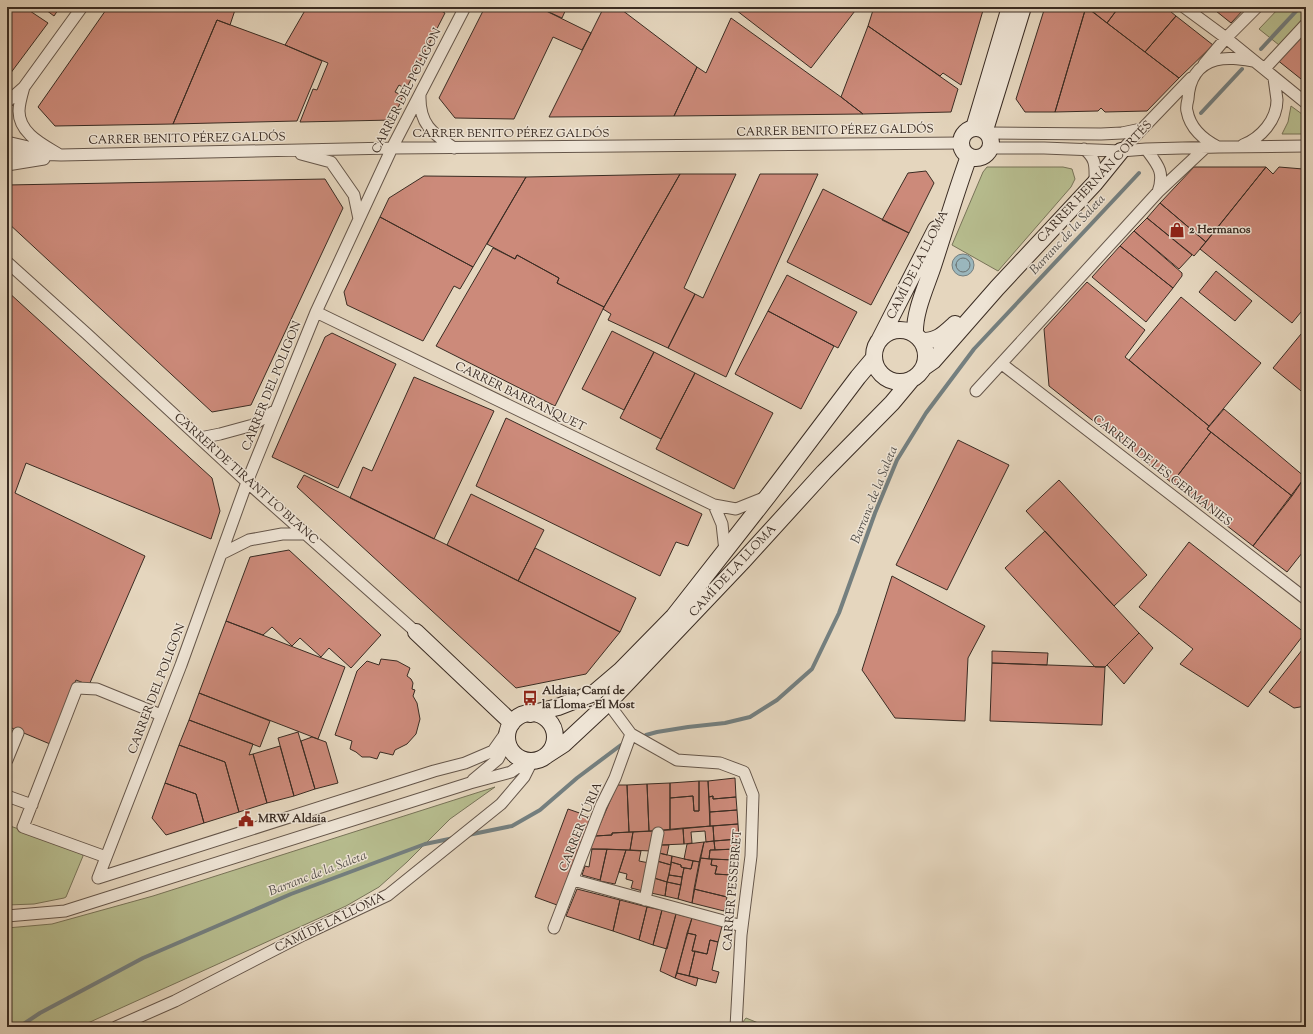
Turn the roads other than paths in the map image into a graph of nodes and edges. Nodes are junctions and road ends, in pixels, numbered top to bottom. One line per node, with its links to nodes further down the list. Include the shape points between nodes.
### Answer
1 (82, 7): 13 (street)
2 (465, 7): 14 (street, CARRER DEL POLIGON)
3 (1010, 7): 18 (street)
4 (1023, 7): 18 (street)
5 (1184, 7): 8 (street)
6 (1256, 7): 8 (street, CARRER HERNÁN CORTÉS)
7 (1306, 24): 10 (street)
8 (1226, 38): 9 (street); 11 (street, CARRER HERNÁN CORTÉS)
9 (1253, 61): 10 (street); 11 (street, via 1232,58 1216,60)
10 (1263, 68): 12 (street)
11 (1196, 73): 17 (street, CARRER HERNÁN CORTÉS); 21 (street, via 1188,95 1187,110 1190,120 1204,138)
12 (1274, 78): 16 (street); 22 (street, via 1277,100 1271,120 1262,134 1252,142)
13 (24, 87): 15 (street); 34 (street, via 19,112 22,123 30,135)
14 (420, 94): 24 (street, CARRER DEL POLIGON); 25 (street, via 424,122 436,136)
15 (7, 102)
16 (1306, 103)
17 (1141, 129): 18 (street, via 1101,134); 31 (street, CARRER HERNÁN CORTÉS)
18 (984, 134): 27 (street, CAMÍ DE LA LLOMA, via 965,133); 27 (street, via 988,152 979,157); 28 (street)
19 (7, 142): 34 (street, CARRER BENITO PÉREZ GALDÓS)
20 (1306, 146): 23 (street)
21 (1219, 147): 22 (street); 26 (street)
22 (1239, 147): 23 (street)
23 (1290, 147): 32 (street)
24 (392, 148): 25 (street, CARRER BENITO PÉREZ GALDÓS); 30 (street, CARRER BENITO PÉREZ GALDÓS); 39 (street, CARRER DEL POLIGON)
25 (454, 148): 27 (street, CARRER BENITO PÉREZ GALDÓS)
26 (1205, 148): 29 (street); 38 (street)
27 (965, 149): 37 (street, CAMÍ DE LA LLOMA)
28 (1084, 149): 31 (street); 36 (street, via 1094,159)
29 (1146, 149): 31 (street); 38 (street, CARRER HERNÁN CORTÉS, via 1161,173 1162,182)
30 (289, 150): 34 (street, CARRER BENITO PÉREZ GALDÓS); 39 (street, via 331,162 354,195)
31 (1121, 151): 36 (street, CARRER HERNÁN CORTÉS)
32 (1306, 152)
33 (7, 153): 34 (street, CARRER BENITO PÉREZ GALDÓS)
34 (61, 155): 35 (street, CARRER BENITO PÉREZ GALDÓS)
35 (7, 165)
36 (1096, 183): 41 (street, CARRER HERNÁN CORTÉS)
37 (956, 190): 43 (street, CAMÍ DE LA LLOMA, via 916,318); 44 (street, CAMÍ DE LA LLOMA)
38 (1158, 192): 46 (street)
39 (359, 219): 42 (street, CARRER DEL POLIGON)
40 (7, 262): 50 (street, CARRER DE TIRANT LO BLANC)
41 (997, 288): 43 (street, CARRER HERNÁN CORTÉS, via 941,337 930,341); 47 (street, CARRER HERNÁN CORTÉS)
42 (316, 312): 49 (street, CARRER DEL POLIGON); 53 (street, CARRER BARRANQUET)
43 (918, 337): 44 (street, via 900,330 885,334); 47 (street, via 925,347 926,362)
44 (880, 340): 45 (street, via 875,348)
45 (874, 358): 47 (street, via 881,374 896,382 904,382); 52 (street, CAMÍ DE LA LLOMA)
46 (1002, 364): 48 (street); 57 (street, CARRER DE LES GERMANIES)
47 (918, 374): 59 (street, CAMÍ DE LA LLOMA)
48 (976, 391)
49 (276, 410): 50 (street, via 253,425); 51 (street, CARRER DEL POLIGON)
50 (200, 438): 51 (street, CARRER DE TIRANT LO BLANC)
51 (247, 482): 54 (street, CARRER DE TIRANT LO BLANC); 56 (street, CARRER DEL POLIGON)
52 (768, 496): 53 (street, CARRER BARRANQUET, via 736,509); 55 (street, CAMÍ DE LA LLOMA)
53 (714, 505): 55 (street, via 722,524)
54 (307, 534): 56 (street, via 282,534 248,540); 58 (street, CARRER DE TIRANT LO BLANC)
55 (725, 551): 61 (street, CAMÍ DE LA LLOMA, via 674,616 621,670 594,693)
56 (221, 554): 60 (street, CARRER DEL POLIGON)
57 (1306, 599)
58 (416, 632): 61 (street, CARRER DE TIRANT LO BLANC)
59 (608, 703): 63 (street, CARRER PESSEBRET); 64 (street, CAMÍ DE LA LLOMA, via 564,744)
60 (161, 715): 69 (street, via 97,689 77,688); 71 (street, CARRER DEL POLIGON)
61 (516, 724): 64 (street, via 537,714 544,717 555,735); 66 (street, via 512,751 520,759); 67 (street, via 498,759); 71 (street, CARRER DEL POLIGON, via 493,751 465,763 426,773 98,878)
62 (18, 733): 65 (street)
63 (631, 734): 72 (street, CARRER TÚRIA); 75 (street, CARRER PESSEBRET, via 677,760 720,763 744,772 753,796 751,856)
64 (548, 755): 66 (street, CAMÍ DE LA LLOMA, via 540,760)
65 (7, 760)
66 (529, 761): 67 (street, via 511,772); 77 (street, CAMÍ DE LA LLOMA, via 524,777 502,804 388,895 303,935 176,1001)
67 (470, 783): 74 (street, via 65,911)
68 (7, 796): 69 (street)
69 (32, 805): 71 (street, via 24,827)
70 (658, 833): 73 (street)
71 (106, 857)
72 (573, 880): 73 (street); 76 (street, CARRER TÚRIA)
73 (645, 900): 75 (street)
74 (7, 916)
75 (742, 926): 78 (street, CARRER PESSEBRET)
76 (554, 928)
77 (116, 1027)
78 (736, 1027)

